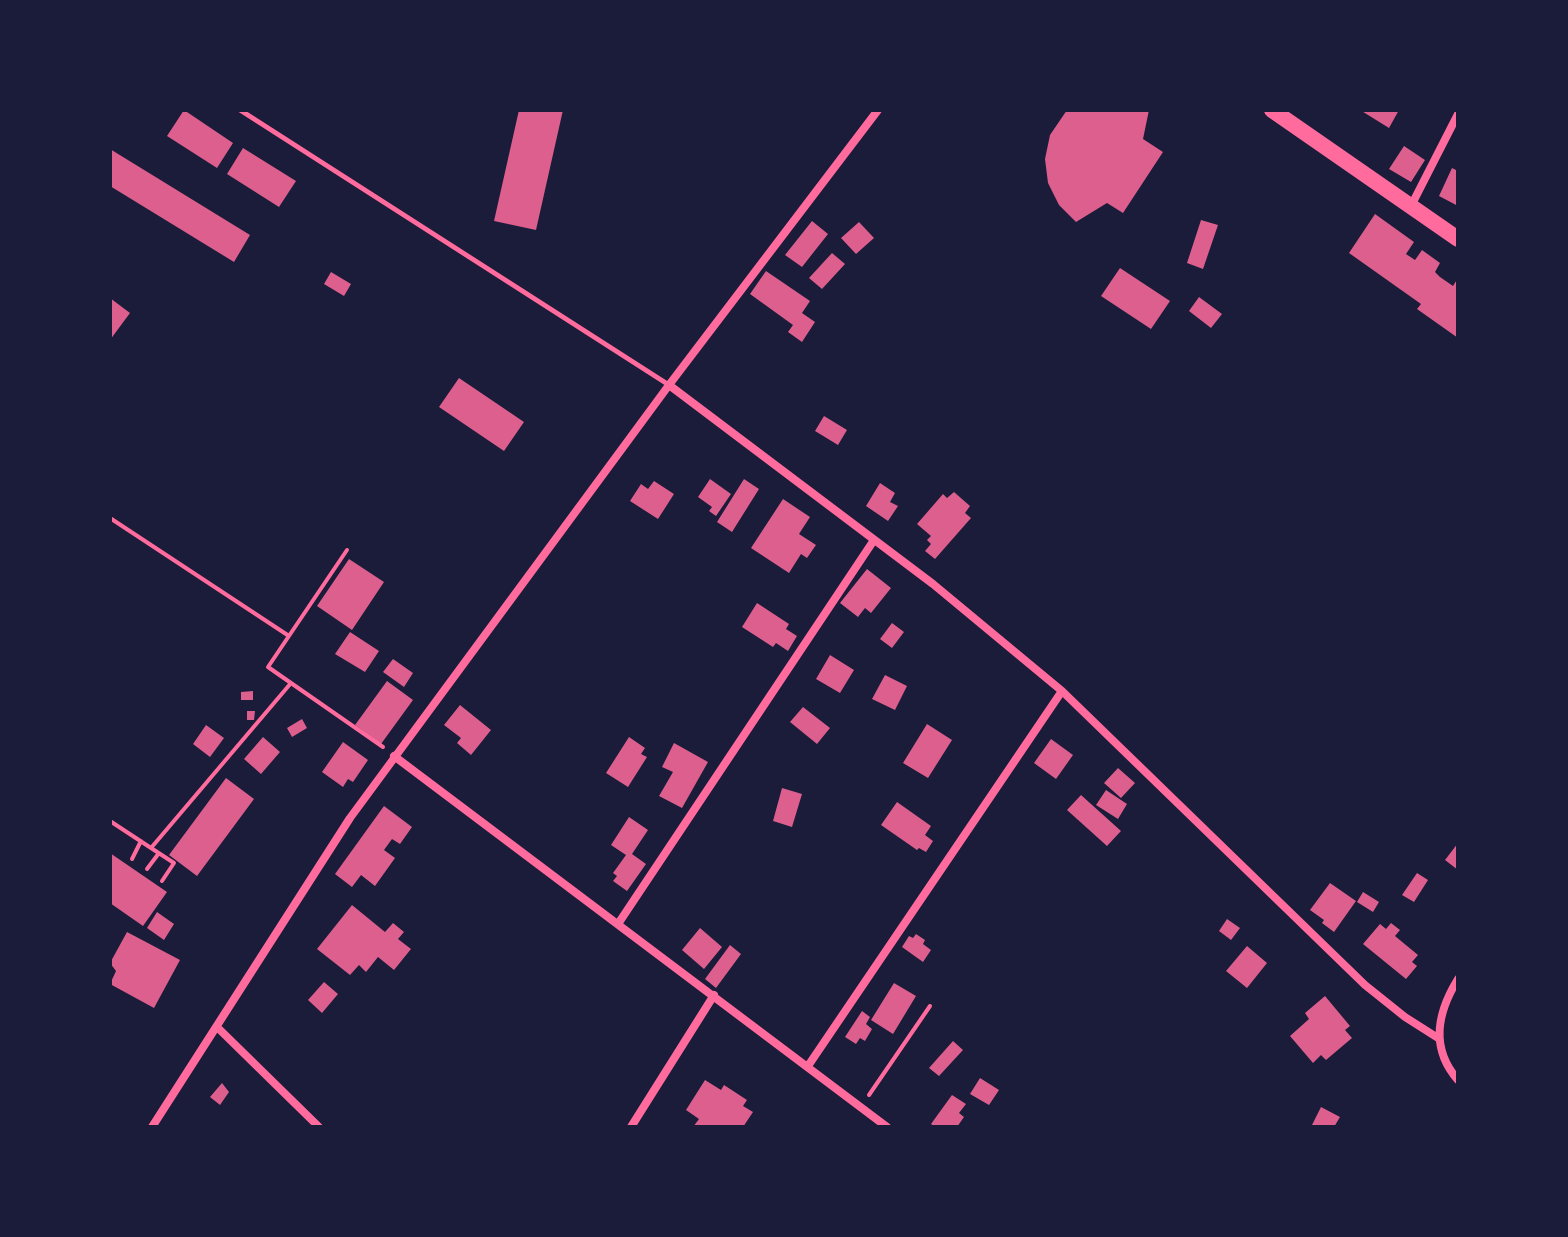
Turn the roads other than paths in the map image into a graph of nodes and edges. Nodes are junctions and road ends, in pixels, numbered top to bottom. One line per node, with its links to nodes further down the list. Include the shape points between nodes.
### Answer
1 (240, 110): 7 (lane)
2 (878, 110): 7 (street)
3 (1272, 110): 5 (main road)
4 (1458, 114): 5 (street)
5 (1411, 206): 6 (main road)
6 (1458, 239)
7 (669, 385): 8 (street); 10 (street)
8 (874, 540): 9 (street); 11 (street)
9 (1062, 691): 15 (street, via 1365,985); 16 (street)
10 (394, 756): 11 (street); 14 (street)
11 (618, 924): 13 (street)
12 (1458, 979): 15 (street, via 1445,1003)
13 (714, 995): 16 (street); 20 (street)
14 (217, 1027): 18 (street); 19 (street)
15 (1438, 1038): 17 (street)
16 (808, 1066): 21 (street)
17 (1458, 1080)
18 (152, 1127)
19 (319, 1127)
20 (631, 1127)
21 (887, 1127)

